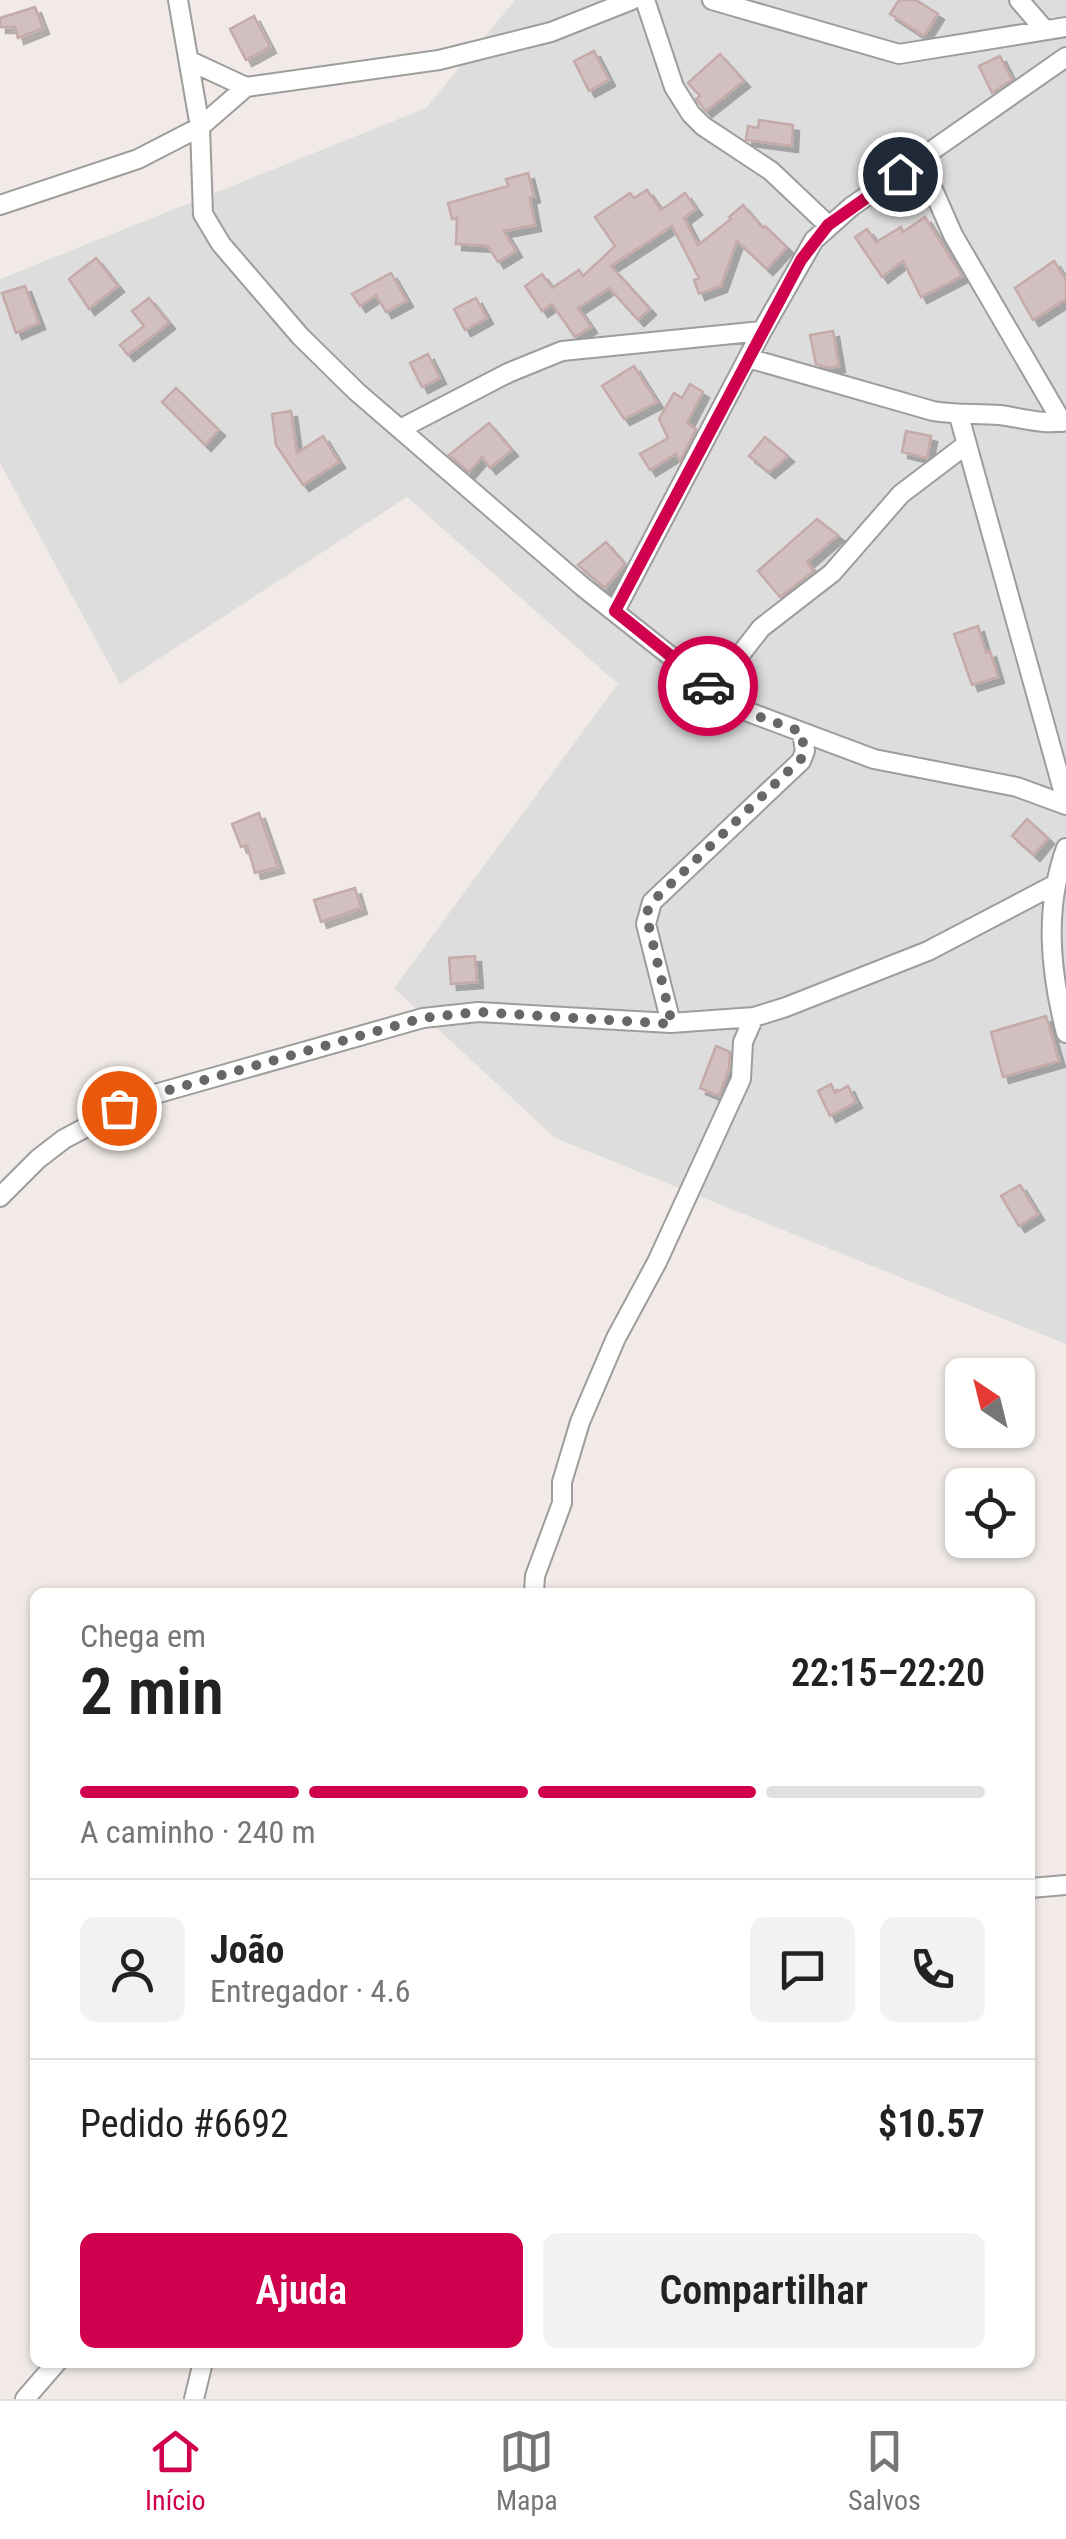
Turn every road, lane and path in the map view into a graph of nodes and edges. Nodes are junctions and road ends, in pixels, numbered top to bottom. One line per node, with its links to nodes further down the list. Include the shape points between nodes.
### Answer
1 (178, 0): 8 (street)
2 (632, 0): 9 (street, via 551,32 439,60)
3 (644, 0): 13 (street, via 674,87 692,114 771,170)
4 (712, 0): 6 (street, via 900,54)
5 (1019, 0): 6 (street)
6 (1058, 30)
7 (1066, 57): 11 (street)
8 (190, 61): 9 (street); 10 (street)
9 (246, 87): 10 (street)
10 (200, 127): 12 (street, via 138,159); 18 (street, via 203,214 221,244 300,336)
11 (920, 160): 13 (street); 17 (street, via 953,234)
12 (0, 205)
13 (828, 225): 14 (street)
14 (762, 331): 15 (street); 18 (street, via 562,351)
15 (748, 358): 16 (street); 20 (street)
16 (960, 416): 17 (street); 19 (street)
17 (1064, 422)
18 (400, 429): 20 (street)
19 (967, 444): 21 (street, via 901,494 832,573 761,628); 23 (street)
20 (615, 611): 21 (street)
21 (714, 690): 22 (street, via 735,708)
22 (802, 732): 23 (street, via 874,759); 27 (street, via 801,762 646,914)
23 (1066, 803)
24 (1066, 848): 25 (street)
25 (1054, 885): 26 (street, via 928,950); 28 (street, via 1052,964)
26 (754, 1017): 27 (street); 30 (street, via 741,1079 580,1422)
27 (672, 1024): 29 (street, via 478,1012 423,1018 141,1098 64,1139)
28 (1066, 1033)
29 (0, 1197)
30 (534, 1588)
31 (1066, 1885): 32 (street)
32 (1035, 1888)
33 (52, 2368): 35 (street)
34 (202, 2368): 36 (street)
35 (25, 2399)
36 (194, 2399)

